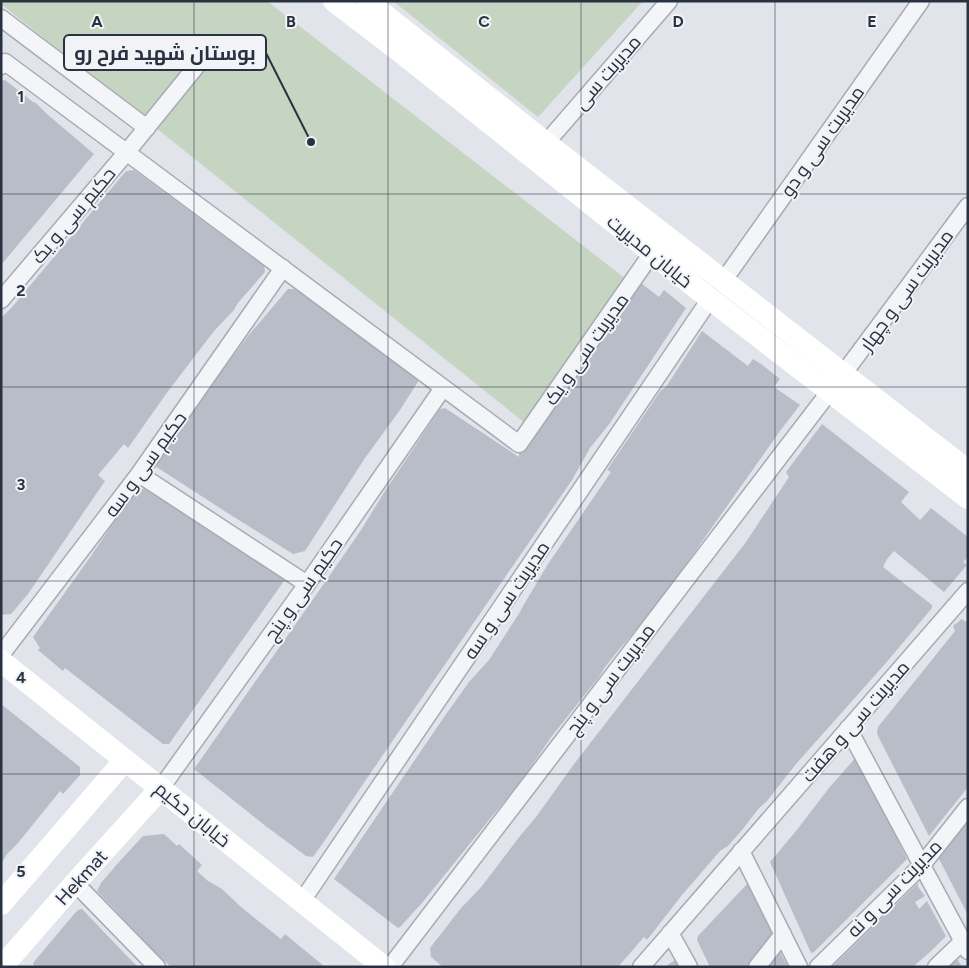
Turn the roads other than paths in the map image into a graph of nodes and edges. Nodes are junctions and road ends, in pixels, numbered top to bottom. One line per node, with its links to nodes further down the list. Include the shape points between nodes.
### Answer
1 (334, 1): 6 (main road, خیابان مدیریت)
2 (367, 1): 6 (main road, خیابان مدیریت)
3 (669, 1): 10 (street, مدیریت سی)
4 (921, 1): 15 (street, مدیریت سی و دو)
5 (1, 18): 9 (street)
6 (408, 46): 10 (main road, خیابان مدیریت); 13 (main road, خیابان مدیریت)
7 (212, 48): 9 (street, حکیم سی و یک)
8 (3, 64): 11 (street)
9 (146, 128): 11 (street, حکیم سی و یک)
10 (546, 143): 15 (main road, خیابان مدیریت)
11 (126, 152): 14 (street); 17 (street, حکیم سی و یک)
12 (968, 206): 18 (street, مدیریت سی و چهار)
13 (652, 253): 16 (main road, خیابان مدیریت); 19 (street, مدیریت سی و یک, via 519,444)
14 (283, 268): 19 (street); 22 (street, حکیم سی و سه)
15 (724, 280): 18 (main road, خیابان مدیریت)
16 (710, 299): 20 (main road, خیابان مدیریت); 35 (street, مدیریت سی و سه)
17 (1, 300)
18 (844, 373): 21 (main road, خیابان مدیریت)
19 (444, 388): 24 (street, حکیم سی و پنج)
20 (830, 391): 23 (main road, خیابان مدیریت); 43 (street, مدیریت سی و پنج)
21 (968, 471)
22 (140, 474): 24 (street); 26 (street, حکیم سی و سه)
23 (968, 498)
24 (307, 584): 30 (street, حکیم سی و پنج)
25 (968, 591): 28 (street, مدیریت سی و هفت)
26 (1, 655)
27 (1, 661): 29 (main road, خیابان حکیم)
28 (848, 728): 32 (street, مدیریت سی و هفت); 33 (street)
29 (125, 760): 30 (main road, خیابان حکیم); 36 (main road)
30 (161, 788): 34 (main road, Hekmat); 35 (main road, خیابان حکیم)
31 (968, 807): 33 (street, مدیریت سی و نه)
32 (741, 851): 37 (street, مدیریت سی و هفت); 38 (street)
33 (922, 865): 39 (street); 48 (street, مدیریت سی و نه)
34 (75, 883): 40 (main road, Hekmat); 41 (street)
35 (302, 901): 42 (main road, خیابان حکیم)
36 (1, 904)
37 (670, 933): 44 (street, مدیریت سی و هفت); 45 (street)
38 (783, 934): 46 (street); 47 (street)
39 (965, 946): 49 (street)
40 (6, 966)
41 (157, 967)
42 (384, 967)
43 (390, 967)
44 (640, 967)
45 (689, 967)
46 (757, 967)
47 (799, 967)
48 (818, 967)
49 (936, 967)

